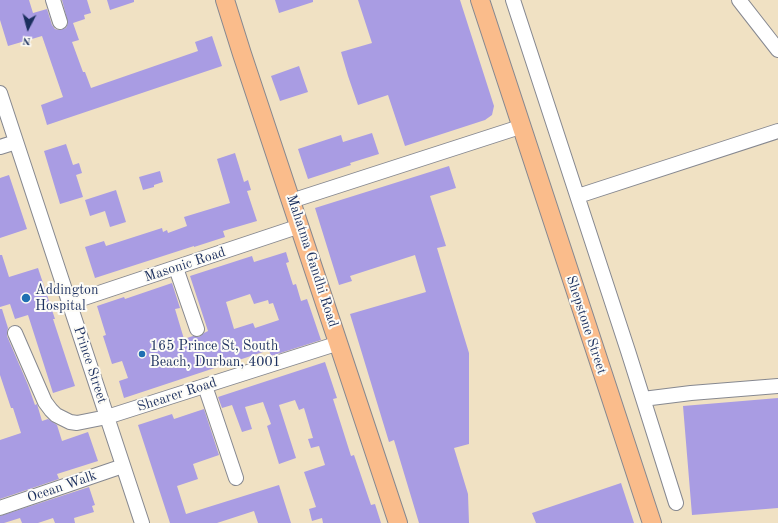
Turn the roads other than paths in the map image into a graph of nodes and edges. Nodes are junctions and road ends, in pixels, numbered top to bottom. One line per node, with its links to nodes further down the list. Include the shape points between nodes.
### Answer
1 (53, 0): 6 (street)
2 (225, 0): 14 (main road, Mahatma Gandhi Road)
3 (480, 0): 9 (main road, Shepstone Street)
4 (513, 0): 13 (street)
5 (739, 0): 7 (street)
6 (60, 22)
7 (778, 50)
8 (0, 93): 11 (street, Prince Street)
9 (523, 126): 14 (street); 31 (main road, Shepstone Street)
10 (778, 131): 13 (street)
11 (16, 142): 12 (street); 17 (street, Prince Street)
12 (0, 147)
13 (578, 196): 23 (street)
14 (292, 201): 15 (main road, Mahatma Gandhi Road)
15 (300, 226): 16 (street, Masonic Road); 20 (main road, Mahatma Gandhi Road)
16 (176, 268): 17 (street, Masonic Road); 18 (street)
17 (69, 303): 24 (street, Prince Street)
18 (197, 329)
19 (15, 334): 24 (street, Shearer Road, via 51,410 72,423)
20 (339, 343): 21 (street, Shearer Road); 30 (main road, Mahatma Gandhi Road)
21 (205, 386): 24 (street, Shearer Road); 26 (street)
22 (778, 386): 23 (street)
23 (644, 399): 27 (street)
24 (107, 417): 25 (street, Prince Street)
25 (123, 466): 28 (street, Ocean Walk); 29 (street, Prince Street)
26 (236, 478)
27 (676, 503)
28 (0, 508)
29 (142, 523)
30 (398, 523)
31 (652, 523)

